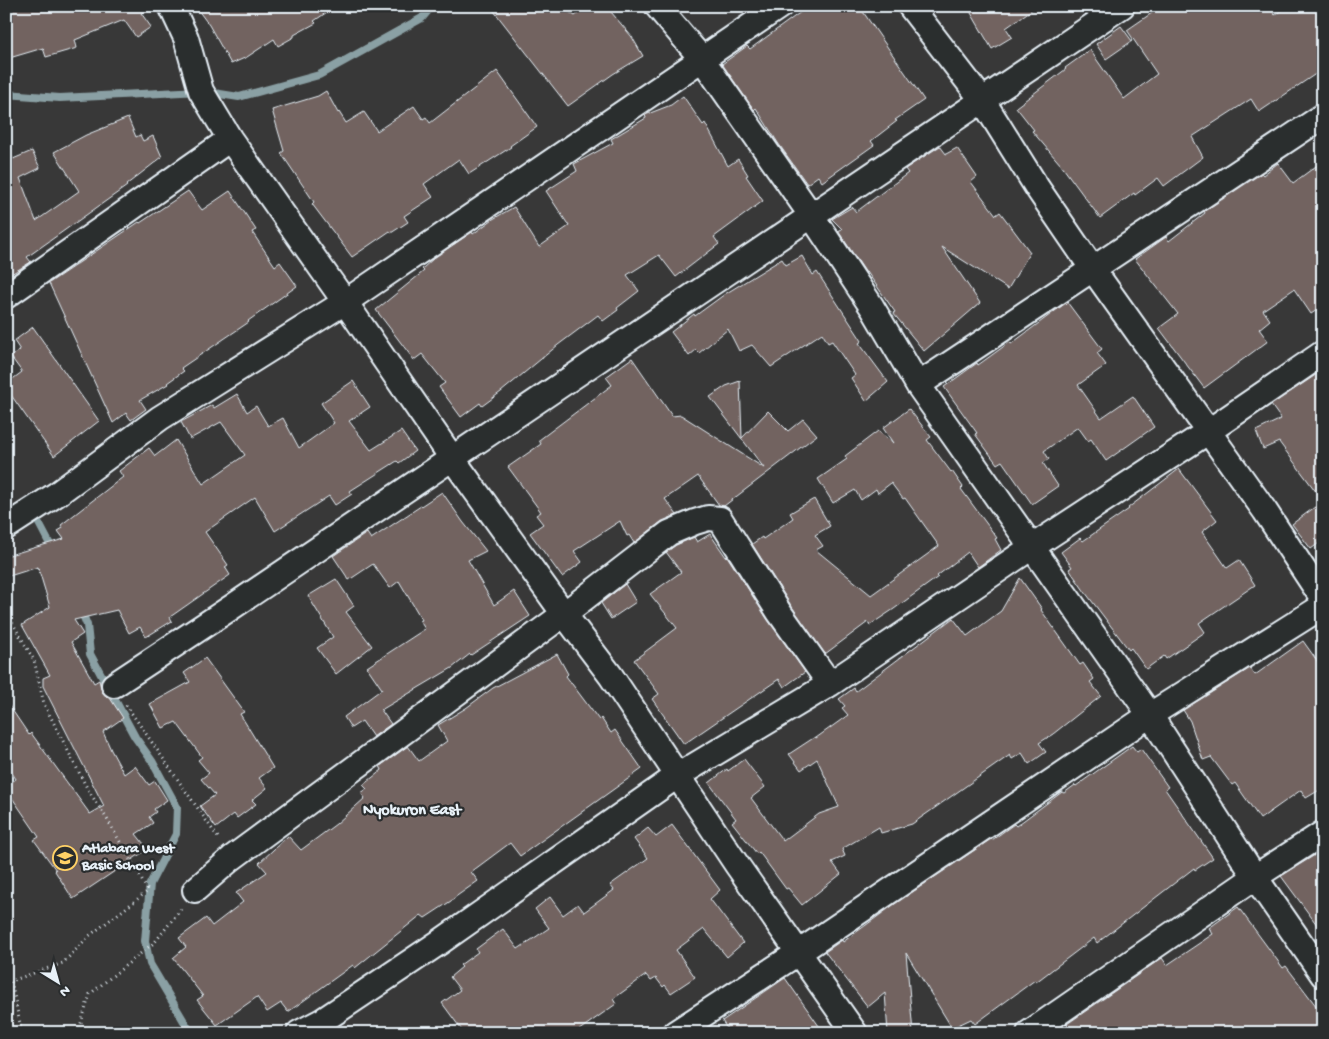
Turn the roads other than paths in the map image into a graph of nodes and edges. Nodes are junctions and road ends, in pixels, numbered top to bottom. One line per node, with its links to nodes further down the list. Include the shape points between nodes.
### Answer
1 (171, 6): 9 (street, via 186,38 201,91)
2 (657, 6): 6 (street)
3 (780, 6): 6 (street)
4 (910, 6): 7 (street)
5 (1122, 6): 7 (street)
6 (702, 60): 10 (street); 13 (street)
7 (983, 101): 10 (street); 11 (street)
8 (1323, 116): 11 (street)
9 (230, 139): 12 (street); 13 (street)
10 (811, 214): 15 (street, via 872,306); 17 (street)
11 (1092, 268): 15 (street); 16 (street)
12 (6, 296)
13 (345, 302): 17 (street); 18 (street, via 160,418 57,494)
14 (1323, 353): 16 (street)
15 (918, 385): 19 (street)
16 (1209, 431): 19 (street); 20 (street)
17 (452, 458): 22 (street); 24 (street)
18 (6, 527)
19 (1032, 547): 23 (street); 25 (street)
20 (1323, 599)
21 (1323, 606): 25 (street)
22 (564, 614): 23 (street, via 669,533 708,518 720,519); 26 (street, via 611,676); 29 (street, via 232,858)
23 (830, 684): 26 (street)
24 (114, 685)
25 (1150, 715): 28 (street); 30 (street)
26 (677, 776): 30 (street); 32 (street, via 432,947)
27 (1323, 833): 28 (street)
28 (1255, 877): 31 (street); 35 (street)
29 (195, 890)
30 (798, 953): 33 (street); 34 (street)
31 (1323, 975)
32 (299, 1033)
33 (675, 1033)
34 (855, 1033)
35 (1029, 1033)

